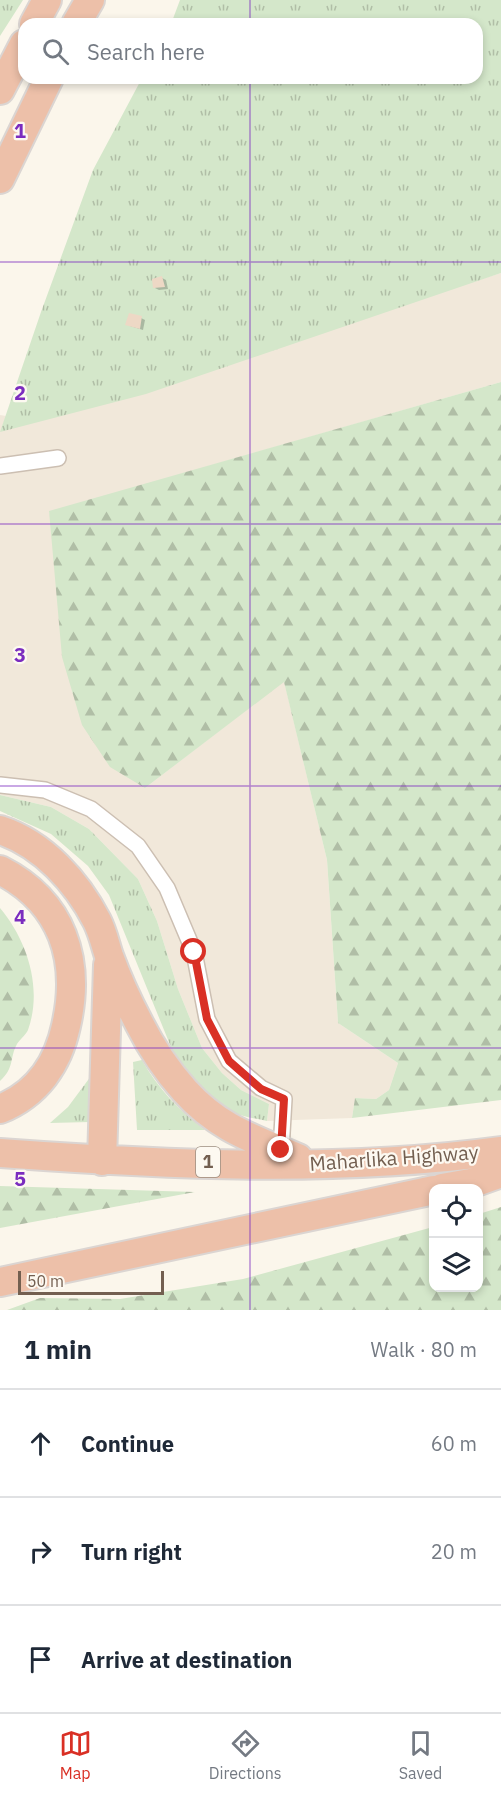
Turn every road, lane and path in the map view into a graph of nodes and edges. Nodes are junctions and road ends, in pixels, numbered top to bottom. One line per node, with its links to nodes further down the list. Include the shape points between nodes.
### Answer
1 (47, 0): 3 (highway)
2 (90, 0): 4 (highway)
3 (37, 18)
4 (80, 18)
5 (18, 56): 7 (highway)
6 (46, 84): 8 (highway)
7 (0, 90)
8 (0, 179)
9 (57, 458): 10 (street)
10 (0, 466)
11 (0, 785): 16 (street, via 45,790 91,809 138,846 167,888 194,952 207,1019 229,1061 261,1089 284,1099)
12 (0, 830): 14 (highway, via 33,845 64,873 97,921)
13 (0, 870): 15 (highway, via 40,898 56,921 70,957 72,984 65,1031 50,1068 29,1092)
14 (109, 956): 16 (highway, via 138,1022 186,1091 226,1125); 19 (highway)
15 (0, 1109)
16 (281, 1150): 20 (highway)
17 (501, 1151): 20 (highway, Maharlika Highway / 1)
18 (0, 1153): 19 (highway, Maharlika Highway / 1)
19 (102, 1161): 20 (highway, Maharlika Highway / 1)
20 (314, 1164)
21 (501, 1173): 22 (highway)
22 (465, 1184)
23 (429, 1191): 24 (highway)
24 (0, 1282)

